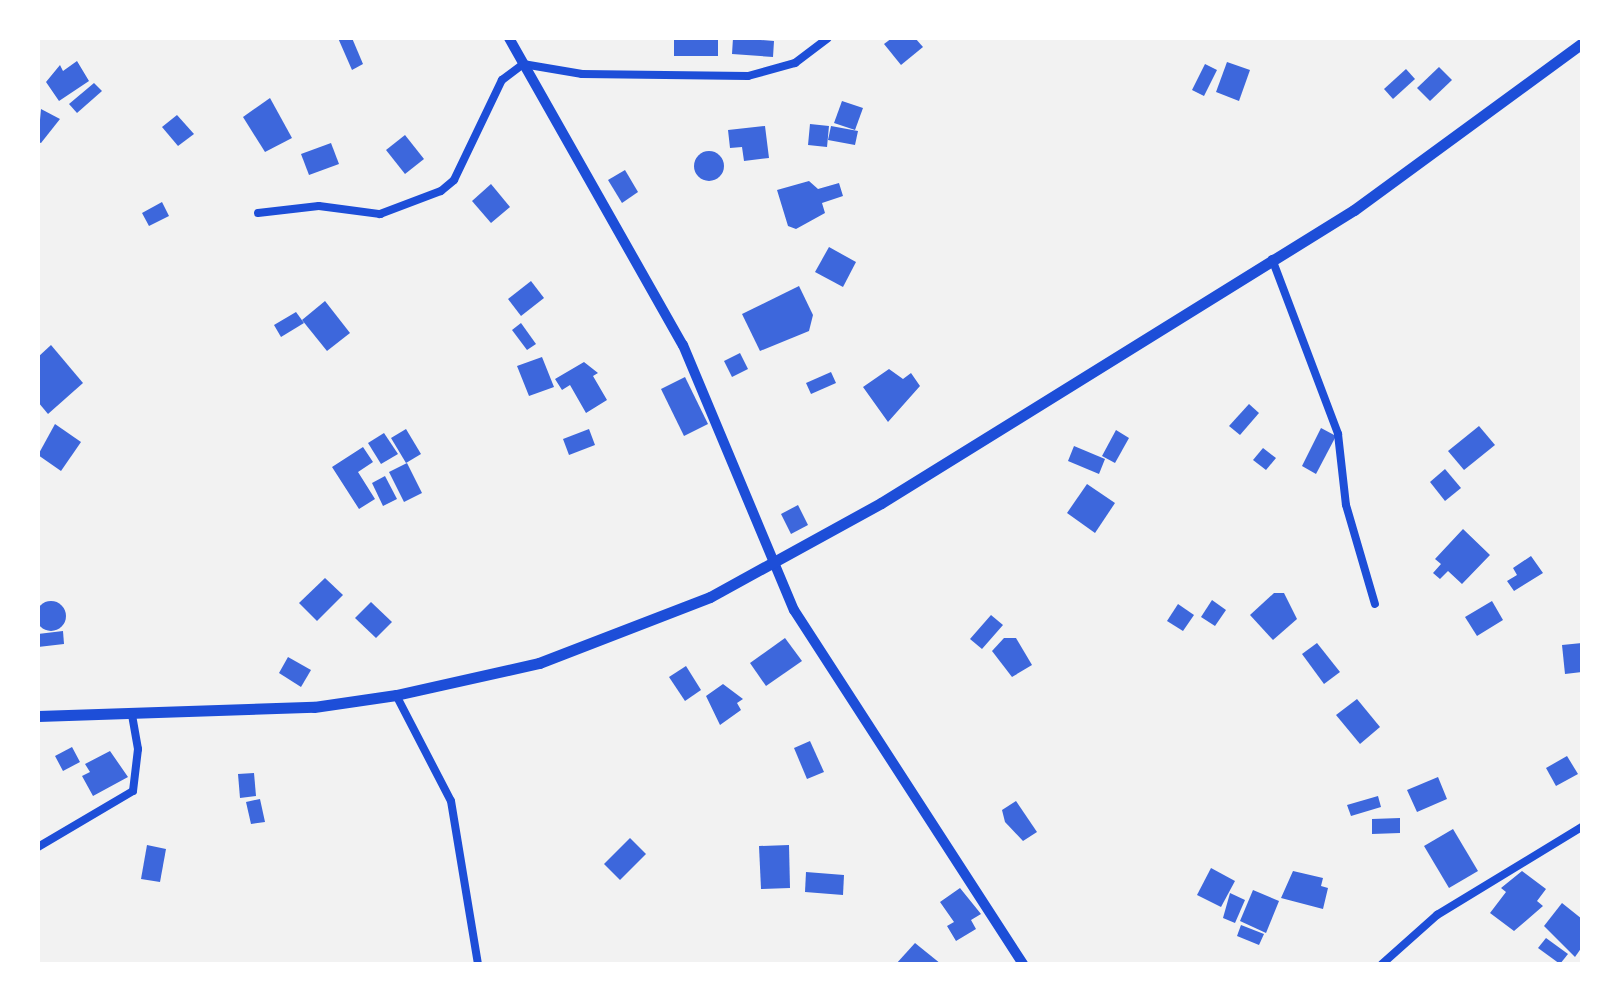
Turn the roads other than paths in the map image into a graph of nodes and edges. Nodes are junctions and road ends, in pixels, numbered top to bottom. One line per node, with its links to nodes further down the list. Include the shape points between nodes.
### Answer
1 (510, 38): 4 (street)
2 (828, 38): 4 (street, via 795,63 748,76 582,74)
3 (1581, 46): 6 (main road, via 1478,124)
4 (523, 64): 5 (street, via 502,80 454,180 440,190 380,214 319,206); 7 (street, via 683,345)
5 (258, 212)
6 (1272, 259): 7 (main road); 8 (street, via 1338,434 1346,505)
7 (778, 563): 9 (main road, via 710,597 539,663); 15 (street, via 829,671)
8 (1374, 604)
9 (396, 695): 10 (main road, via 314,707); 14 (street, via 443,775)
10 (132, 714): 11 (main road); 13 (street, via 138,749 133,792)
11 (38, 716)
12 (1582, 826): 16 (street, via 1437,914)
13 (38, 847)
14 (478, 964)
15 (1023, 964)
16 (1382, 964)

